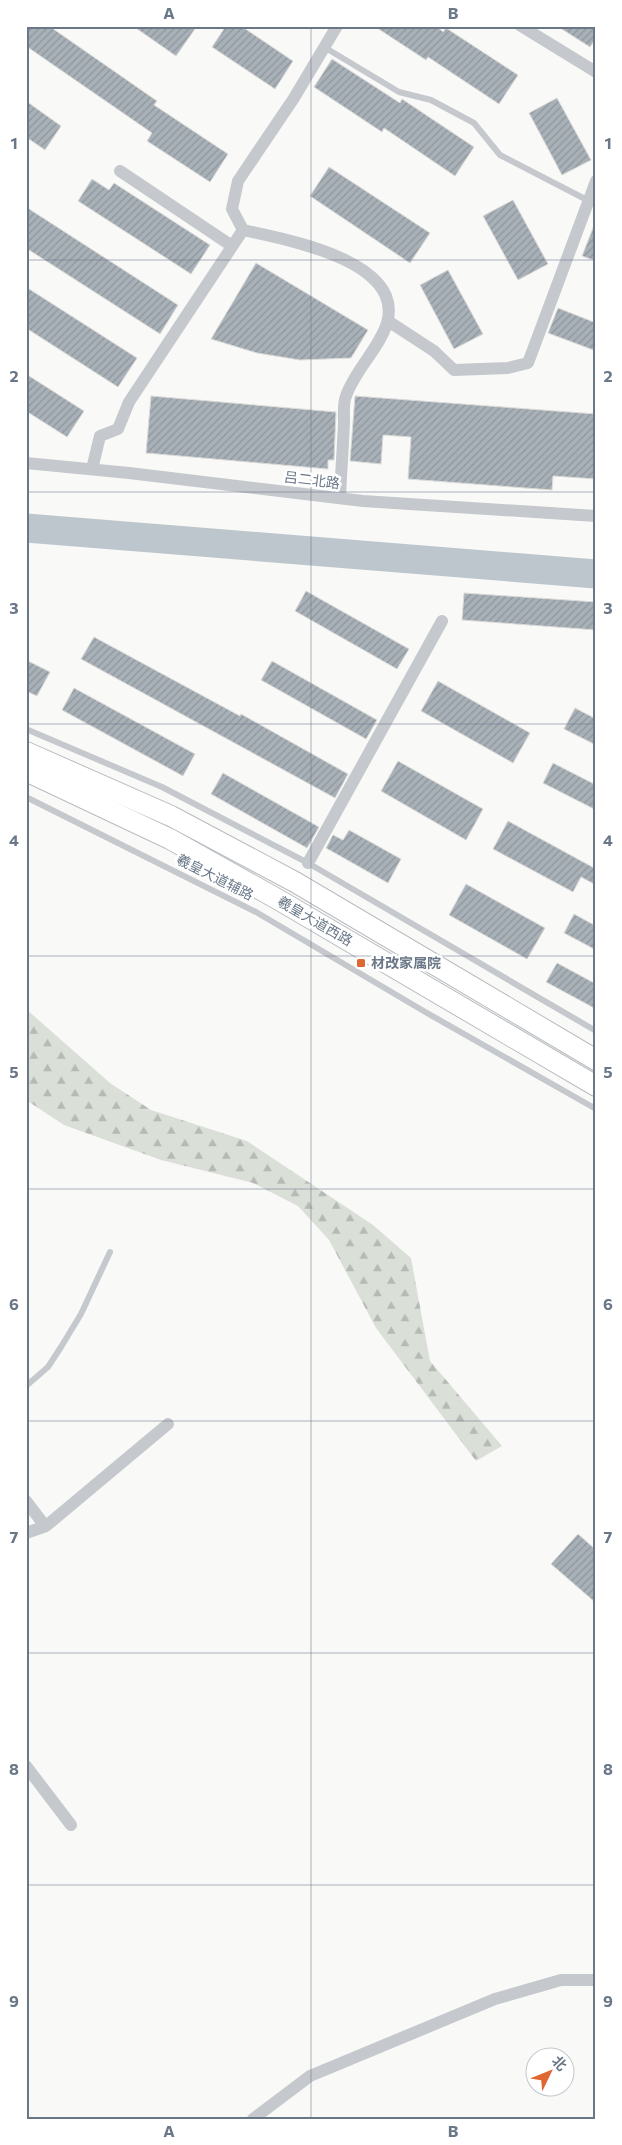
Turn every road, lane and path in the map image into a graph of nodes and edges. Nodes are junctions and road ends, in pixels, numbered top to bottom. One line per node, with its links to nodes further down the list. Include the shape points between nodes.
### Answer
1 (337, 26): 3 (street)
2 (521, 26): 4 (street)
3 (324, 47): 7 (lane, via 399,92 431,100 474,123 500,155); 8 (street, via 238,182 232,208)
4 (596, 72)
5 (120, 171): 9 (street)
6 (596, 181): 7 (street)
7 (588, 201): 10 (street, via 528,363 508,368 454,370 434,351)
8 (243, 230): 9 (street); 10 (street, via 313,246 362,270 383,291)
9 (232, 246): 12 (street, via 129,402 118,428 100,436)
10 (388, 321): 13 (street, via 383,335 345,396)
11 (26, 463): 12 (street, 吕二北路)
12 (92, 469): 13 (street, 吕二北路)
13 (340, 498): 14 (street, 吕二北路)
14 (596, 516)
15 (442, 621): 20 (street)
16 (26, 729): 20 (lane, via 162,786)
17 (26, 752): 22 (main road, 羲皇大道西路, via 171,816 295,882)
18 (26, 771): 23 (main road, 羲皇大道西路, via 170,839)
19 (26, 797): 24 (lane, 羲皇大道辅路, via 256,912)
20 (308, 863): 21 (lane)
21 (596, 1030)
22 (596, 1060)
23 (596, 1086)
24 (596, 1109)
25 (110, 1252): 26 (lane, via 82,1314 48,1367)
26 (26, 1386)
27 (168, 1424): 29 (street)
28 (26, 1501): 29 (street)
29 (45, 1526): 30 (street)
30 (26, 1533)
31 (26, 1766): 32 (street)
32 (71, 1825)
33 (596, 1980): 34 (street, via 561,1980 495,1999 310,2076)
34 (253, 2119)

